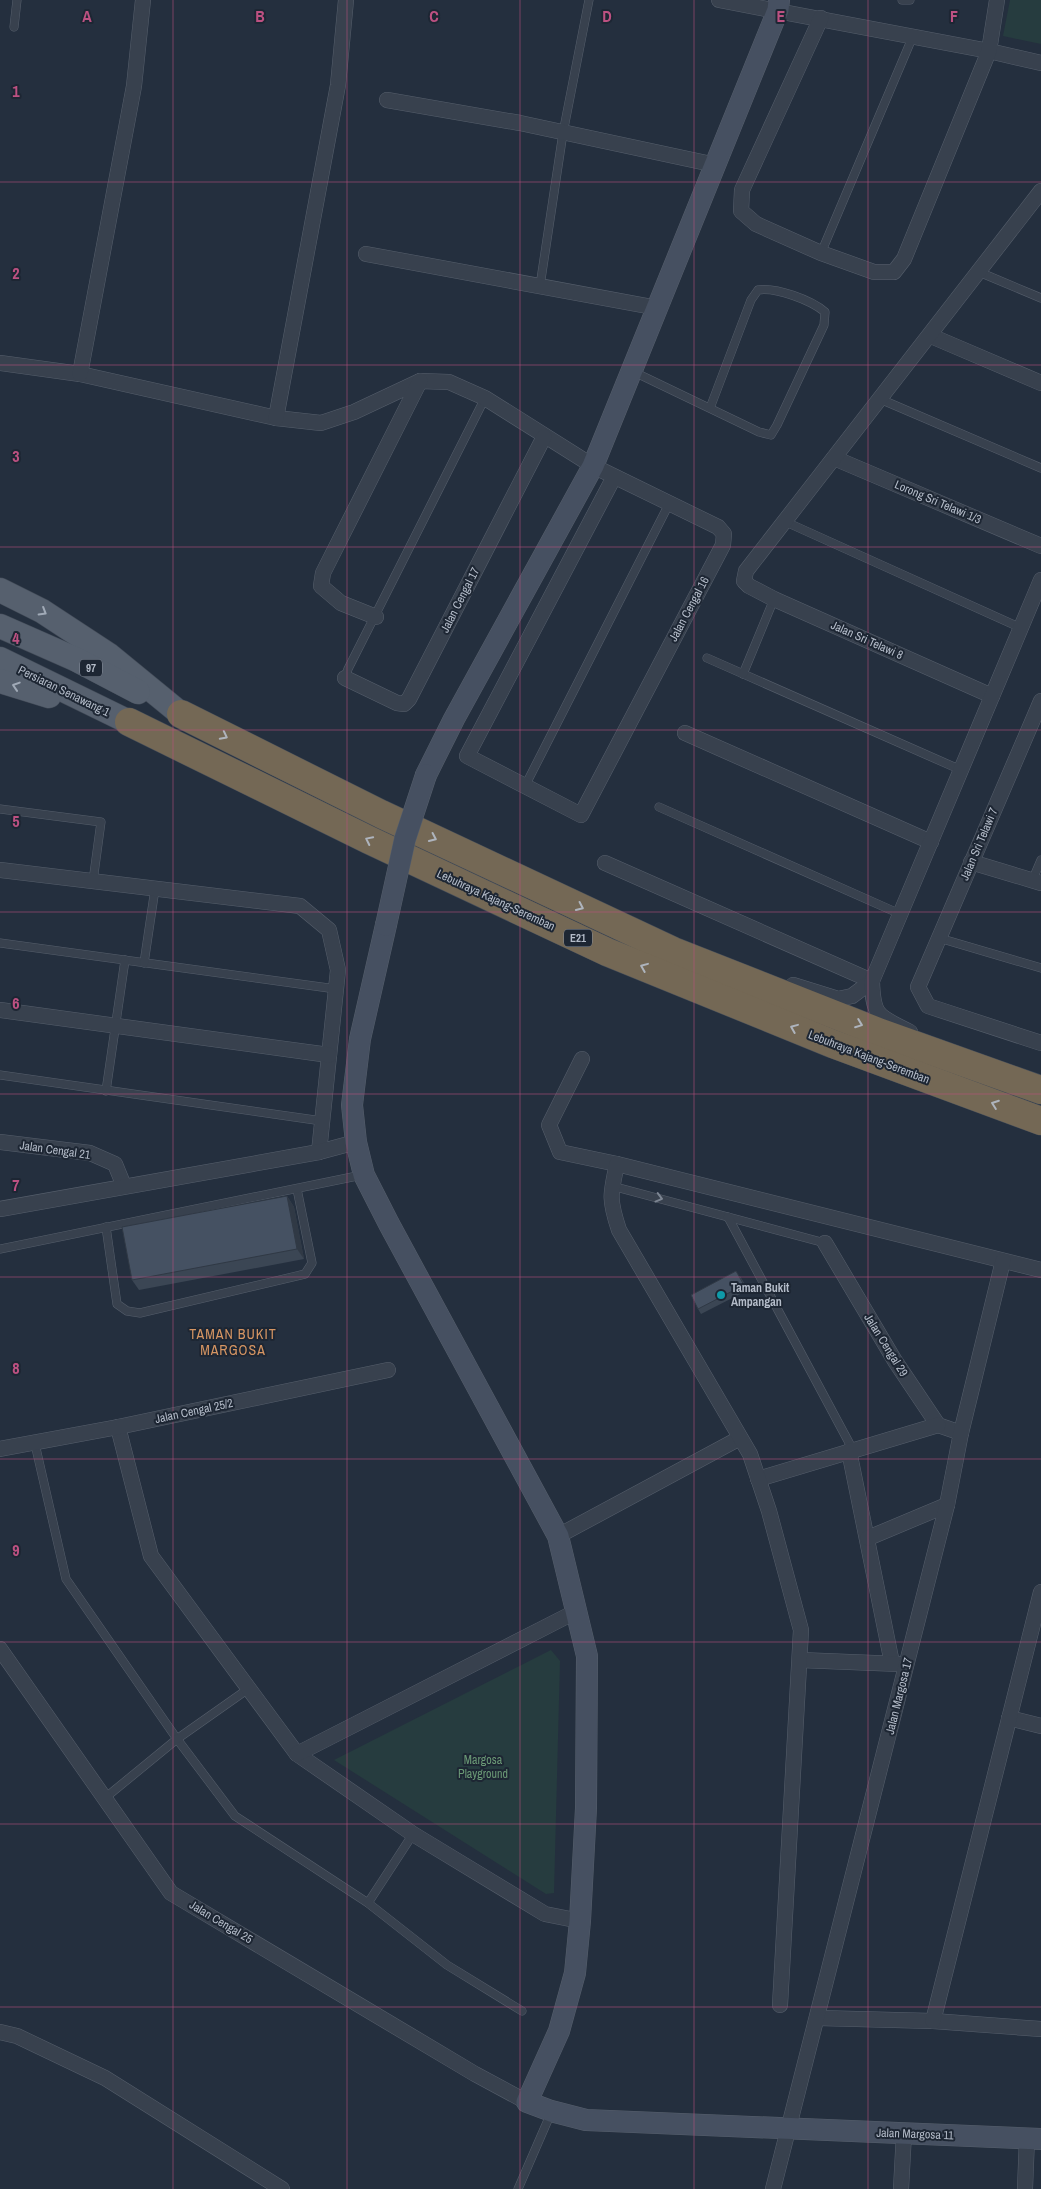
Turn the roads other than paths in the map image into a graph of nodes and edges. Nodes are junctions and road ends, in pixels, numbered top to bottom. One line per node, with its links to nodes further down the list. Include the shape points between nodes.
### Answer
1 (17, 0): 12 (lane)
2 (143, 0): 30 (street, via 134,86)
3 (346, 0): 36 (street, via 338,85)
4 (589, 0): 17 (lane)
5 (719, 0): 9 (street)
6 (902, 0): 7 (lane)
7 (910, 0)
8 (997, 0): 14 (street)
9 (743, 2): 10 (street)
10 (779, 5): 11 (street); 18 (street)
11 (821, 18): 13 (street); 21 (street, via 742,190 741,211 756,224)
12 (14, 27)
13 (913, 36): 14 (street); 21 (lane)
14 (990, 51): 15 (street); 21 (street, via 904,259 894,272 874,272)
15 (1041, 64)
16 (387, 100): 17 (street)
17 (564, 133): 18 (street); 24 (lane)
18 (716, 165): 26 (street)
19 (1041, 191): 20 (street)
20 (1036, 209): 23 (street)
21 (821, 252)
22 (366, 254): 24 (street)
23 (979, 272): 25 (lane); 27 (street)
24 (540, 286): 26 (street)
25 (1041, 298)
26 (658, 308): 29 (street)
27 (931, 336): 32 (street); 34 (street)
28 (0, 363): 30 (street)
29 (632, 371): 35 (lane); 39 (street)
30 (80, 374): 36 (street)
31 (420, 381): 33 (street, Jalan Cengal 16, via 449,382); 36 (street, via 354,412 321,423); 48 (street, via 323,573 322,586 341,602)
32 (1041, 383)
33 (486, 398): 37 (street, Jalan Cengal 16); 48 (lane)
34 (880, 399): 38 (street); 40 (lane)
35 (710, 408): 35 (lane, via 770,435 824,325 826,312 816,304 768,288 758,290 751,300)
36 (276, 418)
37 (544, 437): 39 (street, Jalan Cengal 16); 54 (street, Jalan Cengal 17, via 409,699 404,704 397,703)
38 (834, 458): 43 (street); 44 (street, Lorong Sri Telawi 1/3)
39 (593, 466): 41 (street, Jalan Cengal 16); 94 (street, bridge, via 426,775 405,839 360,1039 352,1105)
40 (1041, 468)
41 (614, 477): 42 (street, Jalan Cengal 16); 62 (street, via 467,756)
42 (669, 504): 62 (lane); 62 (street, Jalan Cengal 16, via 718,527 724,534 722,545 581,815)
43 (786, 522): 47 (street, Jalan Sri Telawi 8, via 746,571 744,581); 50 (lane)
44 (1041, 546)
45 (1041, 580): 50 (street)
46 (0, 590): 58 (main road, one-way to 58, via 42,611 109,655)
47 (774, 599): 53 (lane); 56 (street, Jalan Sri Telawi 8)
48 (376, 617): 54 (lane)
49 (0, 626): 58 (main road, 97, via 75,659)
50 (1021, 628): 56 (street)
51 (707, 658): 53 (lane)
52 (0, 659): 59 (main road, Persiaran Senawang 1)
53 (743, 674): 61 (lane)
54 (345, 678)
55 (0, 681): 59 (main road, one-way to 55)
56 (992, 696): 61 (street)
57 (1039, 709): 67 (street, Jalan Sri Telawi 7)
58 (181, 714): 76 (highway, E21, one-way to 76, via 381,814)
59 (129, 722): 92 (highway, Lebuhraya Kajang-Seremban / E21, one-way to 59, via 834,1044 607,952)
60 (685, 733): 65 (street)
61 (961, 770): 65 (street)
62 (524, 786)
63 (659, 807): 73 (lane)
64 (0, 808): 70 (lane, via 101,822)
65 (930, 842): 73 (street)
66 (1041, 860): 71 (lane)
67 (972, 862): 71 (street); 74 (street, Jalan Sri Telawi 7)
68 (605, 863): 80 (street)
69 (0, 870): 70 (street)
70 (92, 881): 72 (street)
71 (1037, 882)
72 (155, 889): 78 (lane); 81 (street, via 300,906 329,930 338,970)
73 (900, 914): 80 (street)
74 (939, 938): 79 (lane); 84 (street, Jalan Sri Telawi 7, via 918,987 928,1006)
75 (0, 943): 77 (lane)
76 (673, 951): 80 (street, via 838,999 852,996); 87 (highway, E21, one-way to 87)
77 (124, 960): 78 (lane); 83 (lane)
78 (144, 963): 81 (lane)
79 (1041, 968)
80 (872, 981): 87 (street, via 873,1005 882,1017)
81 (336, 990): 85 (street)
82 (0, 1010): 83 (street)
83 (116, 1026): 85 (street); 90 (lane)
84 (1041, 1042)
85 (329, 1055): 91 (street)
86 (582, 1059): 96 (street, via 549,1125 560,1152)
87 (984, 1070): 89 (highway, E21)
88 (0, 1076): 90 (lane)
89 (1041, 1090)
90 (106, 1091): 91 (lane)
91 (322, 1121): 95 (street)
92 (1041, 1121)
93 (0, 1142): 98 (street, Jalan Cengal 21, via 90,1153 115,1164)
94 (356, 1142): 95 (street); 97 (street)
95 (318, 1152): 98 (street)
96 (617, 1164): 99 (street); 106 (street)
97 (364, 1175): 100 (lane); 118 (street)
98 (124, 1186): 101 (street)
99 (612, 1186): 102 (lane, one-way to 102); 112 (street, via 610,1205 619,1230)
100 (297, 1189): 103 (lane); 103 (lane, via 312,1263 305,1274 140,1313 127,1311 117,1304)
101 (0, 1209)
102 (728, 1217): 104 (lane); 115 (lane)
103 (106, 1227): 105 (lane)
104 (825, 1243): 109 (street, Jalan Cengal 29, via 895,1361)
105 (0, 1250)
106 (1003, 1261): 107 (street); 111 (street, Jalan Margosa 17)
107 (1041, 1270)
108 (388, 1370): 110 (street, Jalan Cengal 25/2)
109 (938, 1425): 111 (street); 115 (street)
110 (118, 1427): 113 (street, Jalan Cengal 25/2); 124 (street, via 151,1556)
111 (961, 1433): 117 (street, Jalan Margosa 17)
112 (740, 1438): 116 (street, via 750,1454); 118 (street)
113 (35, 1444): 114 (street, Jalan Cengal 25/2); 127 (lane, via 66,1579)
114 (0, 1449)
115 (851, 1451): 116 (street); 119 (street)
116 (758, 1479): 123 (street, via 770,1511 802,1630)
117 (947, 1506): 119 (street); 135 (street, Jalan Margosa 17)
118 (558, 1536): 121 (street)
119 (868, 1538): 123 (street, via 896,1663)
120 (1041, 1595): 125 (street)
121 (578, 1611): 128 (street); 132 (street, via 587,1656 586,1808)
122 (0, 1650): 129 (street, Jalan Cengal 25)
123 (800, 1660): 133 (street)
124 (248, 1688): 127 (lane); 128 (street)
125 (1009, 1718): 126 (street); 136 (street)
126 (1041, 1726)
127 (177, 1739): 129 (lane); 131 (lane, via 236,1816)
128 (297, 1754): 130 (street)
129 (105, 1798): 139 (street, Jalan Cengal 25, via 171,1893)
130 (413, 1834): 131 (lane); 132 (street, via 545,1914)
131 (368, 1903): 134 (lane, via 447,1965)
132 (580, 1921): 139 (street, via 575,1973 558,2031)
133 (780, 2005)
134 (522, 2011)
135 (818, 2018): 136 (street); 141 (street, Jalan Margosa 17)
136 (934, 2020): 137 (street)
137 (1041, 2028)
138 (0, 2032): 144 (street, via 17,2036 105,2078)
139 (527, 2102): 140 (street, Jalan Margosa 11)
140 (551, 2111): 141 (street, Jalan Margosa 11, via 586,2120); 145 (lane)
141 (790, 2129): 142 (street, Jalan Margosa 11); 146 (street, Jalan Margosa 17)
142 (904, 2134): 143 (street, Jalan Margosa 11); 147 (street)
143 (1034, 2138): 148 (street)
144 (282, 2189)
145 (518, 2189)
146 (773, 2189)
147 (901, 2189)
148 (1024, 2189)

